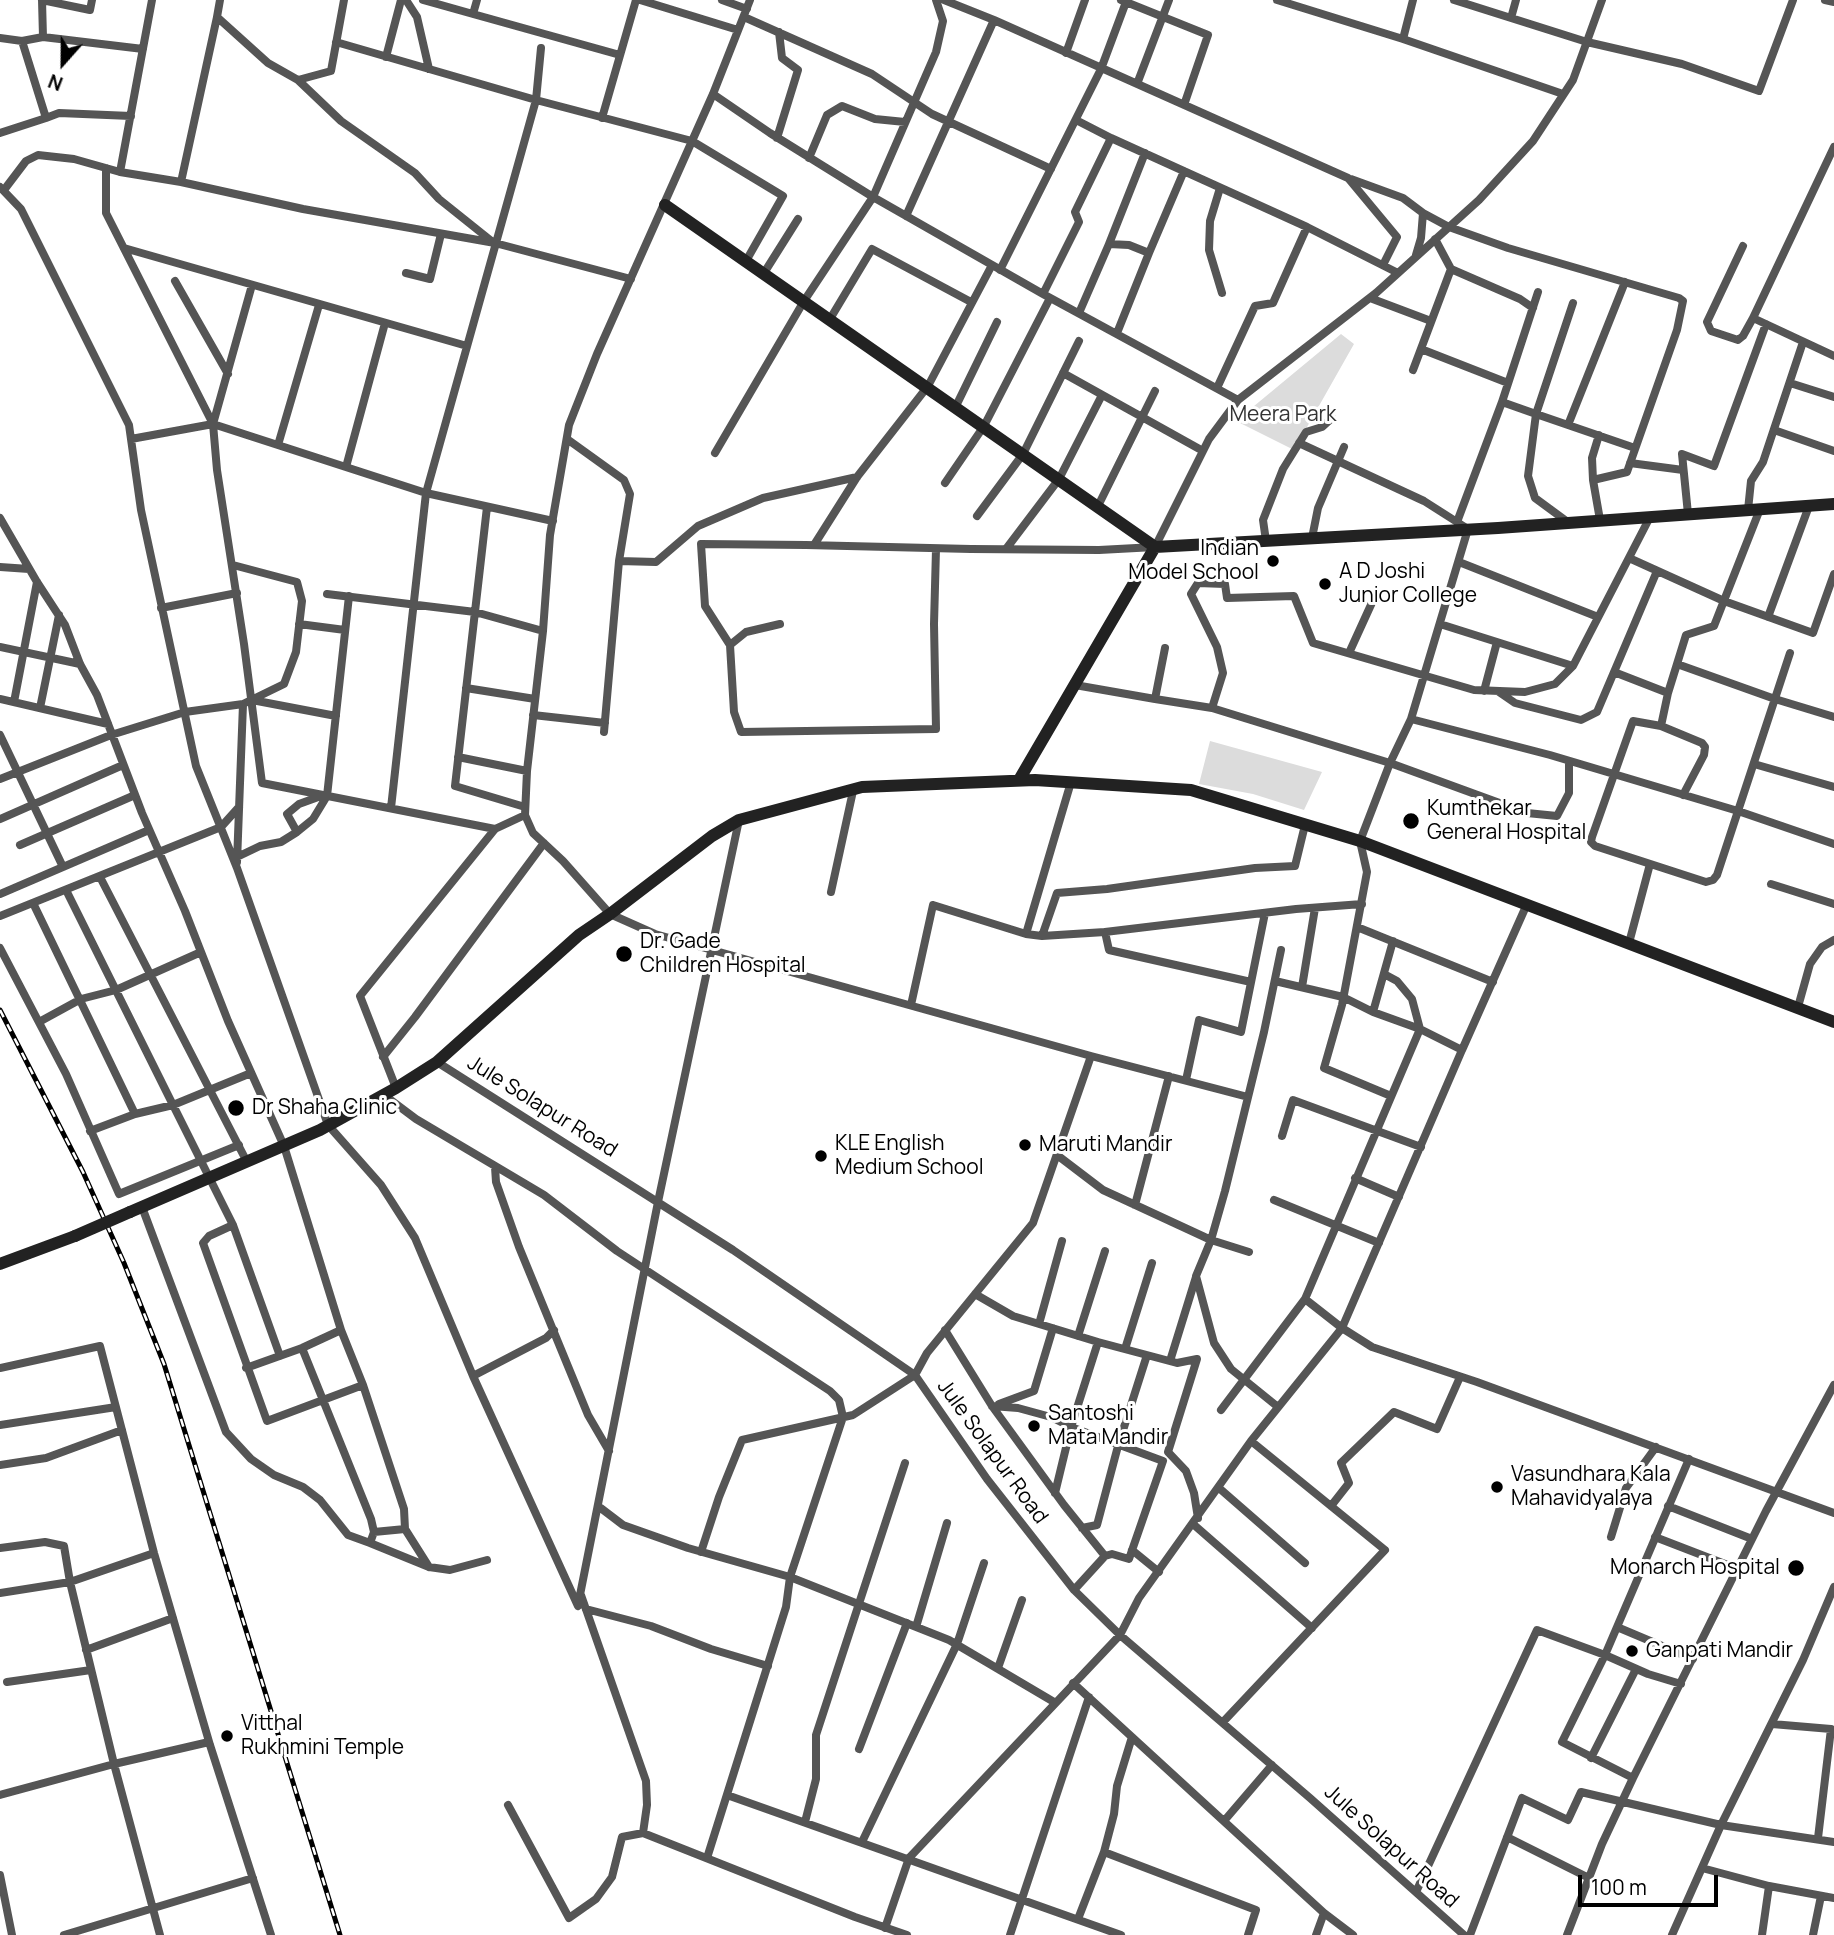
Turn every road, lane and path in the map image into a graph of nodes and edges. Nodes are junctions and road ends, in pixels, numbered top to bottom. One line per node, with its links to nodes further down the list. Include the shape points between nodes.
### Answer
1 (41, 0): 2 (street, via 90,10); 33 (street)
2 (92, 0)
3 (152, 0): 40 (street)
4 (220, 0): 27 (street)
5 (344, 0): 37 (street)
6 (404, 0): 43 (street); 44 (street, via 417,17)
7 (423, 0): 26 (street)
8 (477, 0): 26 (street)
9 (638, 0): 31 (street); 42 (street)
10 (722, 0): 25 (street)
11 (936, 0): 51 (street, via 943,20 936,52)
12 (944, 0): 30 (street)
13 (1085, 0): 41 (street)
14 (1169, 0): 28 (street)
15 (1277, 0): 35 (street)
16 (1413, 0): 35 (street)
17 (1454, 0): 23 (street)
18 (1516, 0): 29 (street)
19 (1602, 0): 38 (street)
20 (1793, 0): 38 (street, via 1759,92 1682,64)
21 (1825, 0): 24 (street)
22 (1124, 1): 28 (street); 45 (street)
23 (1466, 2): 29 (street)
24 (1834, 2)
25 (747, 8): 31 (street); 32 (street)
26 (473, 14): 42 (street)
27 (217, 17): 46 (street, via 268,64); 71 (street)
28 (1163, 17): 47 (street); 52 (street, via 1208,35)
29 (1511, 18): 38 (street)
30 (994, 20): 41 (street); 57 (street)
31 (738, 30): 48 (street)
32 (779, 32): 51 (street, via 872,74); 60 (street, via 782,58 798,70)
33 (43, 37): 36 (street); 40 (street)
34 (0, 38): 36 (street)
35 (1403, 39): 49 (street)
36 (22, 41): 54 (street)
37 (336, 42): 43 (street); 46 (street, via 331,71)
38 (1587, 42): 49 (street)
39 (541, 48): 50 (street)
40 (143, 49): 53 (street)
41 (1066, 53): 45 (street)
42 (620, 55): 55 (street)
43 (386, 57): 44 (street)
44 (429, 69): 50 (street)
45 (1101, 69): 47 (street); 56 (street)
46 (298, 80): 83 (street, via 341,121 415,173 439,199)
47 (1137, 84): 52 (street)
48 (713, 94): 60 (street); 62 (street)
49 (1563, 94): 80 (street, via 1532,141)
50 (536, 100): 55 (street); 83 (street)
51 (914, 103): 57 (street); 58 (street)
52 (1184, 105): 70 (street)
53 (131, 116): 54 (street, via 59,113); 69 (street)
54 (46, 118): 59 (street)
55 (602, 118): 62 (street)
56 (1076, 120): 61 (street); 67 (street)
57 (949, 121): 67 (street); 77 (street)
58 (905, 122): 65 (street, via 875,119 842,106 827,116); 74 (street)
59 (0, 133)
60 (777, 138): 65 (street)
61 (1111, 138): 64 (street); 102 (street, via 1075,212 1080,222)
62 (692, 141): 75 (street); 89 (street, via 783,197)
63 (1834, 147): 110 (street)
64 (1145, 153): 68 (street); 84 (street)
65 (808, 158): 74 (street)
66 (106, 168): 69 (street); 72 (street, via 38,155 26,161); 86 (street, via 107,213)
67 (1051, 169): 91 (street)
68 (1184, 171): 73 (street); 87 (street)
69 (120, 173): 71 (street)
70 (1348, 178): 76 (street, via 1404,198); 90 (street, via 1397,237)
71 (181, 182): 81 (street)
72 (2, 188): 143 (street, via 21,209 115,393)
73 (1220, 188): 79 (street); 101 (street, via 1210,221 1209,250)
74 (873, 197): 77 (street); 104 (street)
75 (665, 205): 89 (street); 96 (street)
76 (1423, 213): 80 (street); 88 (street)
77 (906, 216): 91 (street)
78 (798, 219): 94 (street)
79 (1307, 227): 90 (street); 128 (street, via 1273,303 1255,306)
80 (1449, 227): 82 (street); 98 (street)
81 (441, 234): 83 (street); 93 (street, via 430,279)
82 (1435, 239): 88 (street); 92 (street)
83 (495, 243): 96 (street); 119 (street)
84 (1109, 244): 87 (street); 109 (street)
85 (1743, 246): 110 (street, via 1707,322 1711,331 1738,340)
86 (124, 248): 99 (street); 138 (street)
87 (1149, 253): 116 (street)
88 (1415, 258): 95 (street)
89 (746, 261): 94 (street)
90 (1382, 265): 95 (street)
91 (996, 267): 102 (street); 105 (street)
92 (1451, 269): 108 (street); 112 (street)
93 (406, 273)
94 (764, 273): 104 (street)
95 (1398, 273): 103 (street)
96 (631, 279): 144 (street)
97 (175, 281): 124 (street)
98 (1625, 282): 139 (street); 148 (street, via 1683,301)
99 (251, 285): 107 (street); 124 (street)
100 (1538, 292): 108 (street)
101 (1222, 293)
102 (1047, 296): 109 (street); 140 (street)
103 (1370, 298): 112 (street); 132 (street)
104 (804, 301): 111 (street); 151 (street)
105 (971, 302): 111 (street, via 872,248); 127 (street)
106 (1573, 303): 135 (street)
107 (319, 304): 114 (street); 146 (street)
108 (1533, 308): 125 (street)
109 (1079, 313): 116 (street)
110 (1753, 318): 115 (street)
111 (830, 319): 127 (street)
112 (1431, 321): 120 (street)
113 (997, 322): 134 (street)
114 (385, 323): 119 (street); 155 (street)
115 (1766, 324): 118 (street); 156 (street, via 1714,466 1682,454)
116 (1117, 333): 128 (street)
117 (1079, 341): 123 (street)
118 (1803, 342): 121 (street); 126 (street)
119 (467, 346): 161 (street)
120 (1421, 349): 122 (street); 125 (street)
121 (1834, 356)
122 (1413, 370)
123 (1063, 373): 130 (street); 152 (street)
124 (228, 374): 138 (street)
125 (1508, 383): 133 (street)
126 (1790, 383): 131 (street); 141 (street)
127 (928, 386): 134 (street); 157 (street)
128 (1217, 388): 132 (street)
129 (1155, 391): 136 (street)
130 (1102, 395): 136 (street); 158 (street)
131 (1834, 397)
132 (1238, 400): 149 (street)
133 (1502, 402): 135 (street); 173 (street)
134 (956, 406): 140 (street)
135 (1536, 414): 139 (street); 174 (street, via 1528,476 1531,487 1535,498)
136 (1142, 417): 149 (street); 163 (street)
137 (1332, 418): 145 (street, via 1306,432)
138 (213, 424): 143 (street); 146 (street); 185 (street)
139 (1568, 425): 142 (street)
140 (985, 426): 152 (street); 160 (street)
141 (1774, 430): 150 (street); 166 (street, via 1751,481)
142 (1599, 435): 148 (street); 159 (street, via 1592,458)
143 (131, 439): 197 (street)
144 (567, 439): 172 (street); 183 (street, via 624,480 630,494)
145 (1299, 443): 153 (street); 177 (street, via 1263,520)
146 (278, 445): 155 (street)
147 (1344, 447): 153 (street)
148 (1635, 448): 154 (street)
149 (1203, 451): 179 (street)
150 (1834, 451)
151 (715, 453)
152 (1023, 454): 158 (street); 168 (street)
153 (1338, 461): 173 (street, via 1424,501); 176 (street, via 1318,508)
154 (1630, 463): 156 (street); 159 (street, via 1627,472)
155 (346, 467): 161 (street)
156 (1683, 470): 167 (street)
157 (857, 477): 178 (street); 183 (street, via 763,498 698,526 656,562)
158 (1059, 479): 163 (street); 181 (street)
159 (1593, 480): 171 (street)
160 (945, 483)
161 (426, 493): 165 (street); 196 (street)
162 (1834, 504): 164 (street)
163 (1098, 506): 179 (street)
164 (1809, 506): 166 (street); 201 (street)
165 (487, 507): 172 (street); 198 (street)
166 (1754, 510): 167 (street); 195 (street)
167 (1688, 514): 169 (street)
168 (977, 516)
169 (1650, 517): 171 (street); 182 (street)
170 (0, 519): 187 (street)
171 (1600, 520): 174 (street)
172 (552, 521): 206 (street)
173 (1457, 522): 175 (street)
174 (1569, 523): 175 (street)
175 (1468, 529): 176 (street); 184 (street)
176 (1312, 538): 177 (street)
177 (1266, 541): 179 (street)
178 (814, 545): 180 (street); 208 (street, via 701,544 705,606)
179 (1155, 547): 181 (street); 220 (street)
180 (936, 549): 181 (street); 208 (street, via 936,729 741,732 734,712)
181 (1006, 550)
182 (1629, 558): 188 (street); 200 (street)
183 (620, 561): 235 (street, via 605,728)
184 (1459, 562): 200 (street); 204 (street)
185 (233, 565): 191 (street); 202 (street, via 297,582 302,601)
186 (0, 567): 187 (street)
187 (29, 569): 190 (street)
188 (1657, 571): 195 (street); 218 (street)
189 (1834, 574): 201 (street, via 1813,633)
190 (37, 582): 199 (street); 211 (street)
191 (237, 593): 197 (street); 229 (street)
192 (327, 594): 193 (street)
193 (349, 596): 196 (street); 205 (street)
194 (1375, 596): 212 (street)
195 (1724, 601): 201 (street); 216 (street, via 1714,626 1686,635)
196 (414, 603): 198 (street); 261 (street)
197 (161, 608): 234 (street)
198 (475, 612): 206 (street); 221 (street)
199 (59, 615): 214 (street); 215 (street)
200 (1598, 617): 217 (street)
201 (1768, 617)
202 (299, 624): 205 (street); 229 (street, via 296,652 284,684)
203 (780, 624): 208 (street, via 746,632)
204 (1440, 624): 207 (street); 219 (street)
205 (345, 630): 236 (street)
206 (543, 631): 226 (street)
207 (1497, 642): 217 (street); 222 (street)
208 (730, 645)
209 (0, 647): 211 (street)
210 (1166, 648): 227 (street)
211 (23, 652): 214 (street); 230 (street)
212 (1349, 653): 219 (street); 233 (street, via 1313,643 1294,596 1227,598 1225,584 1199,583 1191,593 1217,647 1223,673)
213 (1790, 653): 228 (street)
214 (50, 658): 215 (street); 232 (street)
215 (80, 664): 239 (street)
216 (1677, 664): 224 (street); 228 (street)
217 (1573, 666): 223 (street, via 1555,684 1525,692)
218 (1614, 672): 223 (street, via 1597,712 1581,720 1515,703); 224 (street)
219 (1425, 674): 222 (street); 238 (street)
220 (1075, 685): 227 (street); 252 (street)
221 (466, 688): 226 (street); 243 (street)
222 (1484, 691): 223 (street)
223 (1499, 691)
224 (1668, 693): 240 (street)
225 (0, 699): 230 (street)
226 (535, 699): 235 (street)
227 (1155, 699): 233 (street)
228 (1774, 699): 237 (street); 246 (street)
229 (252, 700): 231 (street); 236 (street); 257 (street, via 262,783)
230 (14, 702): 232 (street)
231 (243, 704): 234 (street); 260 (street)
232 (40, 708): 239 (street)
233 (1212, 708): 245 (street)
234 (185, 712): 242 (street); 267 (street, via 196,766)
235 (533, 715): 248 (street)
236 (336, 716): 257 (street)
237 (1834, 717)
238 (1411, 719): 244 (street); 245 (street)
239 (108, 724): 242 (street)
240 (1661, 726): 250 (street, via 1633,721); 258 (street, via 1705,747)
241 (0, 735): 249 (street)
242 (111, 735): 247 (street); 249 (street)
243 (458, 757): 248 (street); 262 (street, via 455,786)
244 (1569, 761): 245 (street, via 1569,793 1557,816 1527,813); 250 (street)
245 (1390, 763): 272 (street)
246 (1754, 764): 254 (street); 263 (street)
247 (123, 765): 256 (street); 259 (street)
248 (527, 771): 262 (street)
249 (18, 773): 251 (street); 259 (street)
250 (1614, 774): 258 (street); 278 (street, via 1591,842)
251 (0, 779)
252 (1018, 780): 253 (street); 255 (street)
253 (1071, 782): 266 (street, via 1191,790); 296 (street)
254 (1834, 787)
255 (853, 790): 265 (street); 284 (street)
256 (135, 795): 269 (street); 271 (street)
257 (325, 795): 261 (street); 270 (street, via 313,819); 270 (street, via 299,804 287,814)
258 (1683, 795): 263 (street)
259 (33, 805): 264 (street); 271 (street)
260 (239, 807): 267 (street); 277 (street)
261 (391, 808): 268 (street)
262 (525, 811): 268 (street); 273 (street, via 533,833)
263 (1738, 811): 274 (street); 278 (street, via 1713,880 1706,882)
264 (0, 819)
265 (739, 820): 292 (street, via 712,835); 302 (street)
266 (1305, 824): 272 (street); 297 (street, via 1295,866 1057,893)
267 (221, 827): 276 (street); 280 (street)
268 (495, 829): 322 (street, via 360,996)
269 (149, 830): 276 (street); 279 (street)
270 (297, 832): 277 (street)
271 (46, 833): 275 (street); 279 (street)
272 (1360, 841): 287 (street, via 1367,872); 288 (street)
273 (544, 843): 292 (street); 322 (street)
274 (1834, 844)
275 (20, 845)
276 (159, 853): 281 (street); 304 (street)
277 (237, 857): 280 (street)
278 (1650, 864): 300 (street)
279 (63, 867): 285 (street)
280 (237, 868): 333 (street)
281 (100, 877): 283 (street); 305 (street)
282 (1772, 884): 289 (street)
283 (66, 890): 286 (street); 311 (street)
284 (831, 892)
285 (0, 894)
286 (33, 903): 293 (street); 313 (street)
287 (1362, 904): 290 (street); 294 (street)
288 (1527, 904): 300 (street); 309 (street)
289 (1834, 904)
290 (1314, 908): 291 (street); 310 (street)
291 (1265, 913): 295 (street); 308 (street)
292 (610, 914): 302 (street, via 654,934); 323 (street, via 579,935)
293 (0, 916)
294 (1357, 927): 299 (street); 312 (street)
295 (1105, 932): 297 (street); 308 (street, via 1109,950)
296 (1026, 933): 297 (street); 314 (street, via 933,905)
297 (1042, 936)
298 (1834, 940): 315 (street, via 1822,947 1810,964)
299 (1393, 941): 306 (street); 309 (street)
300 (1629, 943): 315 (street)
301 (0, 948): 317 (street)
302 (713, 949): 314 (street); 348 (street)
303 (1281, 950): 307 (street)
304 (201, 952): 305 (street); 324 (street)
305 (150, 974): 311 (street); 327 (street)
306 (1384, 974): 316 (street); 319 (street, via 1412,999)
307 (1275, 981): 310 (street); 330 (street)
308 (1251, 982): 326 (street, via 1241,1032 1199,1020)
309 (1493, 982): 320 (street)
310 (1302, 987): 312 (street)
311 (116, 990): 313 (street); 331 (street)
312 (1343, 997): 316 (street); 329 (street, via 1324,1068)
313 (81, 999): 317 (street); 332 (street)
314 (911, 1005): 321 (street)
315 (1798, 1007): 318 (street)
316 (1373, 1012): 319 (street)
317 (39, 1022): 334 (street)
318 (1834, 1022)
319 (1420, 1029): 320 (street); 329 (street)
320 (1462, 1050): 339 (street)
321 (1091, 1056): 325 (street); 340 (street)
322 (383, 1057): 328 (street)
323 (437, 1062): 328 (street); 348 (street, Jule Solapur Road)
324 (251, 1073): 327 (street); 338 (street)
325 (1169, 1076): 326 (street); 349 (street)
326 (1186, 1080): 330 (street)
327 (210, 1091): 331 (street); 337 (street)
328 (390, 1091): 333 (street); 343 (street, via 416,1119)
329 (1391, 1096): 335 (street)
330 (1248, 1097): 353 (street)
331 (173, 1105): 332 (street); 341 (street)
332 (135, 1114): 334 (street)
333 (328, 1125): 338 (street); 380 (street, via 381,1185 415,1238)
334 (90, 1130): 341 (street, via 119,1194)
335 (1376, 1130): 336 (street, via 1293,1100); 339 (street); 345 (street)
336 (1282, 1136)
337 (239, 1145): 341 (street); 342 (street)
338 (284, 1146): 342 (street); 367 (street)
339 (1421, 1147): 346 (street)
340 (1057, 1155): 349 (street, via 1103,1190); 362 (street, via 1033,1223)
341 (200, 1161): 344 (street)
342 (247, 1162): 344 (street)
343 (495, 1167): 360 (street, via 544,1195); 369 (street, via 519,1247)
344 (208, 1178): 350 (street); 351 (street)
345 (1355, 1178): 346 (street); 352 (street)
346 (1399, 1196): 355 (street)
347 (1275, 1200): 352 (street)
348 (658, 1202): 360 (street); 379 (street, Jule Solapur Road)
349 (1135, 1205): 353 (street)
350 (136, 1210): 359 (street, bridge); 416 (street, via 226,1432 274,1475 320,1500 348,1535)
351 (233, 1225): 375 (street); 378 (street, via 203,1243)
352 (1336, 1225): 355 (street); 363 (street)
353 (1211, 1240): 357 (street); 361 (street)
354 (1062, 1241): 364 (street)
355 (1379, 1243): 366 (street)
356 (1105, 1251): 370 (street)
357 (1249, 1252)
358 (1152, 1263): 373 (street)
359 (0, 1264)
360 (645, 1270): 390 (street, via 830,1391 839,1400); 397 (street)
361 (1196, 1276): 376 (street); 382 (street, via 1214,1343 1231,1369)
362 (975, 1294): 364 (street, via 1013,1316); 368 (street)
363 (1305, 1298): 366 (street); 382 (street)
364 (1039, 1324): 365 (street)
365 (1053, 1328): 370 (street); 386 (street, via 1034,1391)
366 (1342, 1328): 381 (street, via 1372,1347); 388 (street)
367 (341, 1329): 372 (street); 383 (street)
368 (945, 1330): 379 (street); 386 (street)
369 (554, 1331): 380 (street); 397 (street, via 588,1415)
370 (1078, 1336): 371 (street)
371 (1098, 1342): 373 (street); 392 (street)
372 (302, 1348): 375 (street); 385 (street)
373 (1125, 1349): 374 (street)
374 (1146, 1355): 376 (street); 395 (street)
375 (281, 1356): 378 (street)
376 (1170, 1361): 408 (street, via 1197,1359 1168,1452 1186,1471 1194,1493)
377 (0, 1368): 387 (street, via 100,1346)
378 (246, 1368): 385 (street, via 267,1421)
379 (915, 1375): 390 (street); 431 (street, Jule Solapur Road, via 986,1479)
380 (472, 1376): 433 (street, via 578,1606)
381 (1460, 1377): 396 (street); 405 (street, via 1437,1429 1394,1412 1341,1462 1349,1483)
382 (1244, 1379): 388 (street); 389 (street)
383 (363, 1385): 385 (street); 411 (street, via 404,1509)
384 (1834, 1385): 402 (street)
385 (321, 1400): 412 (street)
386 (992, 1406): 392 (street, via 1031,1410); 403 (street)
387 (116, 1407): 391 (street); 393 (street)
388 (1278, 1407): 394 (street)
389 (1221, 1410)
390 (843, 1417): 419 (street, via 742,1440); 428 (street)
391 (0, 1426)
392 (1071, 1427): 395 (street); 403 (street)
393 (122, 1430): 400 (street, via 46,1458); 420 (street)
394 (1251, 1441): 401 (street); 405 (street)
395 (1118, 1446): 410 (street, via 1097,1525); 418 (street, via 1163,1461)
396 (1656, 1447): 398 (street); 414 (street, via 1626,1488)
397 (609, 1451): 404 (street)
398 (1689, 1459): 402 (street); 406 (street)
399 (905, 1463): 435 (street)
400 (0, 1465)
401 (1219, 1488): 408 (street); 424 (street)
402 (1777, 1491): 407 (street); 415 (street)
403 (1055, 1493): 410 (street)
404 (598, 1506): 419 (street, via 623,1525); 433 (street)
405 (1331, 1506): 441 (street, via 1385,1550)
406 (1668, 1506): 413 (street); 415 (street)
407 (1834, 1513)
408 (1196, 1521): 427 (street); 441 (street)
409 (947, 1523): 439 (street)
410 (1082, 1528): 421 (street)
411 (405, 1529): 412 (street); 425 (street)
412 (374, 1532): 416 (street)
413 (1655, 1536): 426 (street); 440 (street)
414 (1611, 1537)
415 (1752, 1539): 426 (street)
416 (370, 1543): 425 (street)
417 (0, 1548): 429 (street, via 45,1542 64,1546)
418 (1132, 1550): 421 (street, via 1129,1559); 427 (street)
419 (701, 1552): 428 (street)
420 (154, 1553): 429 (street); 437 (street)
421 (1105, 1556): 431 (street)
422 (486, 1560): 425 (street, via 450,1570)
423 (984, 1563): 443 (street)
424 (1305, 1563)
425 (429, 1566)
426 (1738, 1569): 446 (street)
427 (1159, 1572): 442 (street)
428 (790, 1577): 435 (street); 447 (street)
429 (70, 1582): 432 (street); 444 (street)
430 (1834, 1587): 457 (street)
431 (1074, 1590): 442 (street, Jule Solapur Road)
432 (0, 1592)
433 (580, 1594): 436 (street)
434 (1022, 1600): 448 (street)
435 (859, 1605): 438 (street); 470 (street, via 816,1735 816,1779)
436 (586, 1609): 447 (street); 472 (street, via 646,1781)
437 (173, 1618): 444 (street); 459 (street)
438 (906, 1623): 439 (street); 460 (street)
439 (916, 1627): 443 (street)
440 (1617, 1627): 445 (street); 446 (street)
441 (1312, 1628): 456 (street)
442 (1120, 1635): 452 (street); 456 (street, Jule Solapur Road)
443 (957, 1644): 448 (street); 475 (street)
444 (86, 1650): 450 (street)
445 (1605, 1655): 449 (street); 461 (street, via 1562,1742); 485 (street, via 1537,1630)
446 (1693, 1659): 453 (street)
447 (768, 1666): 466 (street)
448 (998, 1668): 455 (street)
449 (1636, 1669): 453 (street); 461 (street)
450 (91, 1670): 451 (street); 462 (street)
451 (7, 1682)
452 (1073, 1683): 454 (street); 455 (street)
453 (1681, 1684): 464 (street)
454 (1089, 1697): 458 (street); 488 (street)
455 (1054, 1702): 479 (street)
456 (1223, 1722): 463 (street, Jule Solapur Road)
457 (1772, 1724): 471 (street); 474 (street, via 1831,1730)
458 (1132, 1737): 469 (street); 477 (street)
459 (209, 1742): 462 (street); 482 (street)
460 (859, 1749)
461 (1591, 1758): 464 (street)
462 (114, 1764): 465 (street); 489 (street)
463 (1272, 1765): 469 (street); 485 (street, Jule Solapur Road)
464 (1633, 1778): 467 (street)
465 (0, 1795)
466 (727, 1796): 470 (street); 478 (street)
467 (1622, 1803): 471 (street); 473 (street, via 1581,1792 1568,1820 1522,1798); 483 (street)
468 (508, 1805): 472 (street, via 569,1918 596,1899 612,1877 622,1837)
469 (1224, 1821): 490 (street)
470 (805, 1822): 475 (street)
471 (1721, 1825): 474 (street); 480 (street)
472 (643, 1833): 478 (street)
473 (1507, 1837): 483 (street); 504 (street)
474 (1818, 1838): 476 (street)
475 (862, 1842): 479 (street)
476 (1834, 1842)
477 (1104, 1852): 491 (street); 500 (street, via 1256,1910)
478 (707, 1858): 492 (street)
479 (909, 1858): 488 (street); 492 (street)
480 (1702, 1868): 484 (street); 506 (street)
481 (0, 1875): 493 (street)
482 (253, 1878): 489 (street); 496 (street)
483 (1589, 1878): 505 (street)
484 (1769, 1886): 486 (street); 507 (street)
485 (1416, 1892): 503 (street, Jule Solapur Road)
486 (1821, 1896): 487 (street); 508 (street)
487 (1834, 1898)
488 (1022, 1899): 491 (street); 498 (street)
489 (153, 1908): 494 (street); 495 (street)
490 (1324, 1913): 501 (street); 502 (street)
491 (1078, 1919): 499 (street)
492 (885, 1928): 497 (street)
493 (12, 1935)
494 (65, 1935)
495 (160, 1935)
496 (271, 1935)
497 (907, 1935)
498 (1010, 1935)
499 (1121, 1935)
500 (1248, 1935)
501 (1316, 1935)
502 (1353, 1935)
503 (1464, 1935)
504 (1470, 1935)
505 (1567, 1935)
506 (1672, 1935)
507 (1762, 1935)
508 (1812, 1935)

